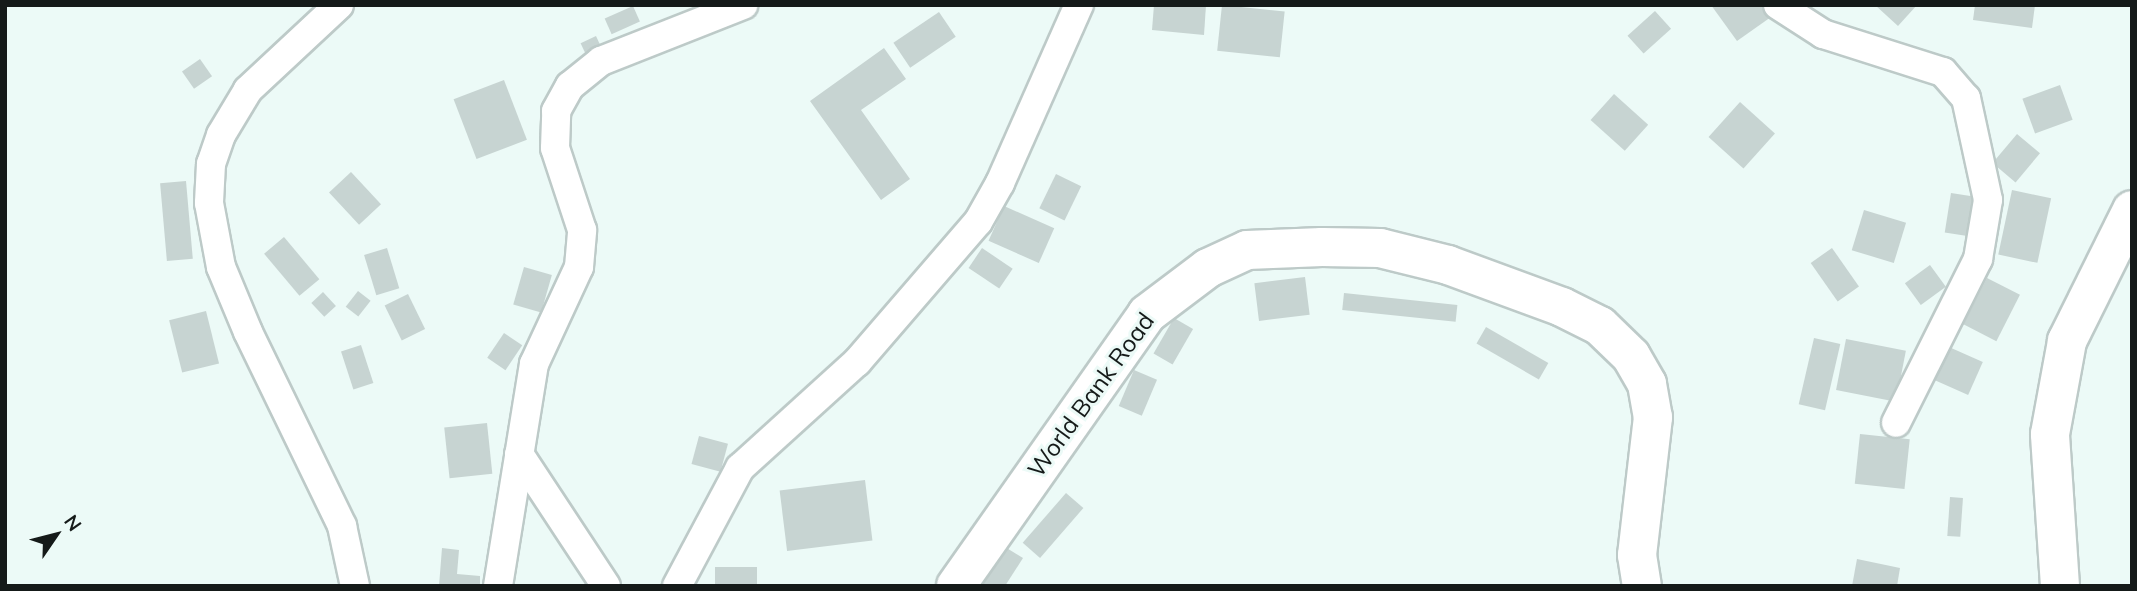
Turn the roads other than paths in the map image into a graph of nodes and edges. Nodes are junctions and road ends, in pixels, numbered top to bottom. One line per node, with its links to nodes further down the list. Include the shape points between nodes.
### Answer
1 (339, 5): 8 (street, via 248,90 221,135 211,164 209,204 221,267 342,526)
2 (743, 5): 7 (street, via 601,61 570,86 556,111 555,148 582,230 579,267 534,364)
3 (1079, 5): 11 (street, via 978,222 857,362 740,468)
4 (1778, 5): 6 (street, via 1823,34 1942,72 1966,98 1988,200 1978,259)
5 (2132, 210): 14 (main road, via 2067,341 2050,434)
6 (1896, 424)
7 (519, 454): 9 (street); 10 (street)
8 (355, 586)
9 (498, 586)
10 (606, 586)
11 (677, 586)
12 (956, 586): 13 (main road, World Bank Road, via 1147,314 1208,268 1247,250 1322,247 1380,248 1448,265 1562,307 1600,326 1631,356 1647,384 1653,417 1637,555)
13 (1642, 586)
14 (2060, 586)

